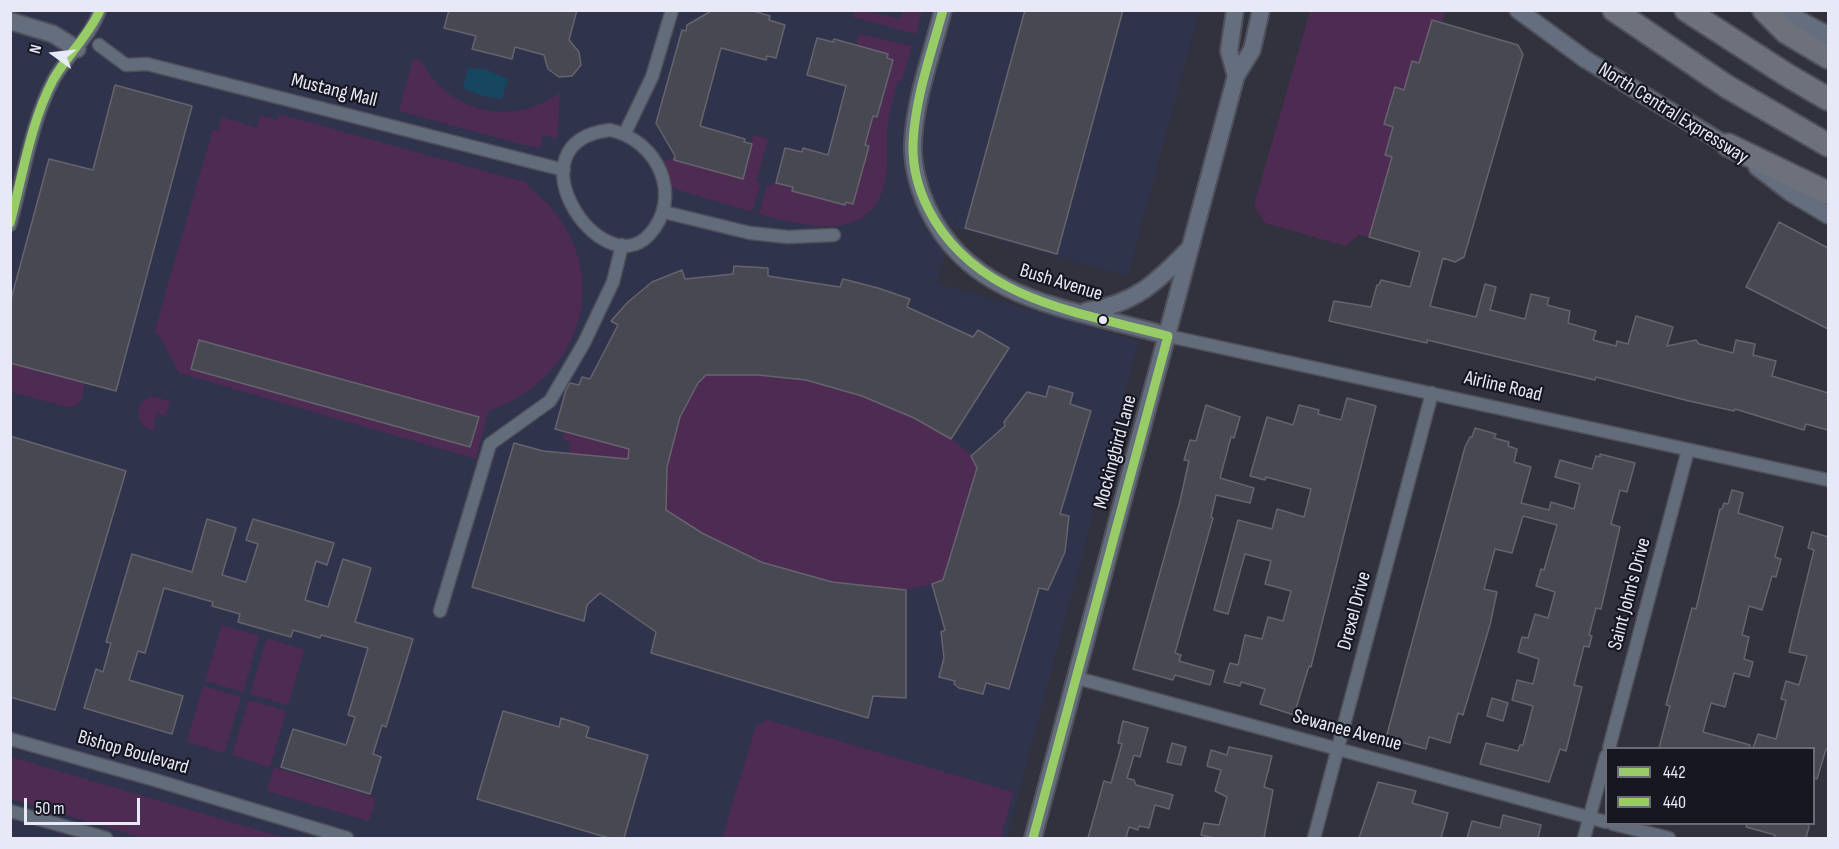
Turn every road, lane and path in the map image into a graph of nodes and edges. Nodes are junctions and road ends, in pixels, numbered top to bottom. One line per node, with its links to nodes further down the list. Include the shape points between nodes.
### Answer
1 (100, 10): 14 (street, via 88,37)
2 (672, 10): 18 (street, via 652,77)
3 (943, 10): 29 (main road, Bush Avenue, via 922,87 913,146 915,173 925,203 946,241 978,273 1023,296)
4 (1234, 10): 16 (main road, Mockingbird Lane, via 1229,51)
5 (1261, 10): 16 (main road, Mockingbird Lane, via 1252,50)
6 (1518, 10): 19 (main road, North Central Expressway, via 1585,59)
7 (1614, 10): 20 (highway, via 1726,86)
8 (1686, 10): 17 (highway)
9 (1764, 10): 15 (highway, via 1786,32)
10 (1781, 10): 12 (main road)
11 (10, 21): 14 (main road, via 53,34)
12 (1828, 34)
13 (99, 45): 21 (street, Mustang Mall, via 126,65 147,64)
14 (77, 49): 25 (street, via 43,102)
15 (1828, 57)
16 (1236, 76): 28 (main road, Mockingbird Lane)
17 (1828, 99)
18 (626, 133): 21 (street, via 610,130 581,138); 23 (street, via 639,141 657,166 666,196)
19 (1728, 145): 22 (highway); 24 (main road, North Central Expressway)
20 (1828, 145)
21 (564, 170): 27 (street, via 569,202 580,220 603,240)
22 (1828, 193)
23 (664, 212): 26 (street, via 750,233 788,237); 27 (street, via 645,238)
24 (1828, 215)
25 (10, 225)
26 (834, 234)
27 (622, 245): 34 (street, via 613,282 550,401 490,444)
28 (1190, 248): 29 (main road, via 1131,300); 30 (main road, Mockingbird Lane)
29 (1081, 312): 30 (main road, Bush Avenue)
30 (1168, 336): 31 (street, Airline Road); 35 (main road, Mockingbird Lane)
31 (1432, 393): 32 (street, Airline Road); 38 (street, Drexel Drive)
32 (1688, 450): 33 (street, Airline Road); 37 (street, Saint John's Drive)
33 (1828, 480)
34 (440, 611)
35 (1077, 678): 38 (street, Sewanee Avenue); 46 (main road, Mockingbird Lane)
36 (10, 739): 45 (street, Bishop Boulevard)
37 (1609, 747)
38 (1338, 749): 41 (street, Sewanee Avenue); 47 (street, Drexel Drive)
39 (1605, 760): 41 (street)
40 (10, 811): 44 (street)
41 (1590, 817): 42 (street, Sewanee Avenue); 48 (street)
42 (1605, 822)
43 (1617, 825): 49 (street)
44 (106, 838)
45 (347, 838)
46 (1034, 838)
47 (1314, 838)
48 (1584, 838)
49 (1669, 838)

